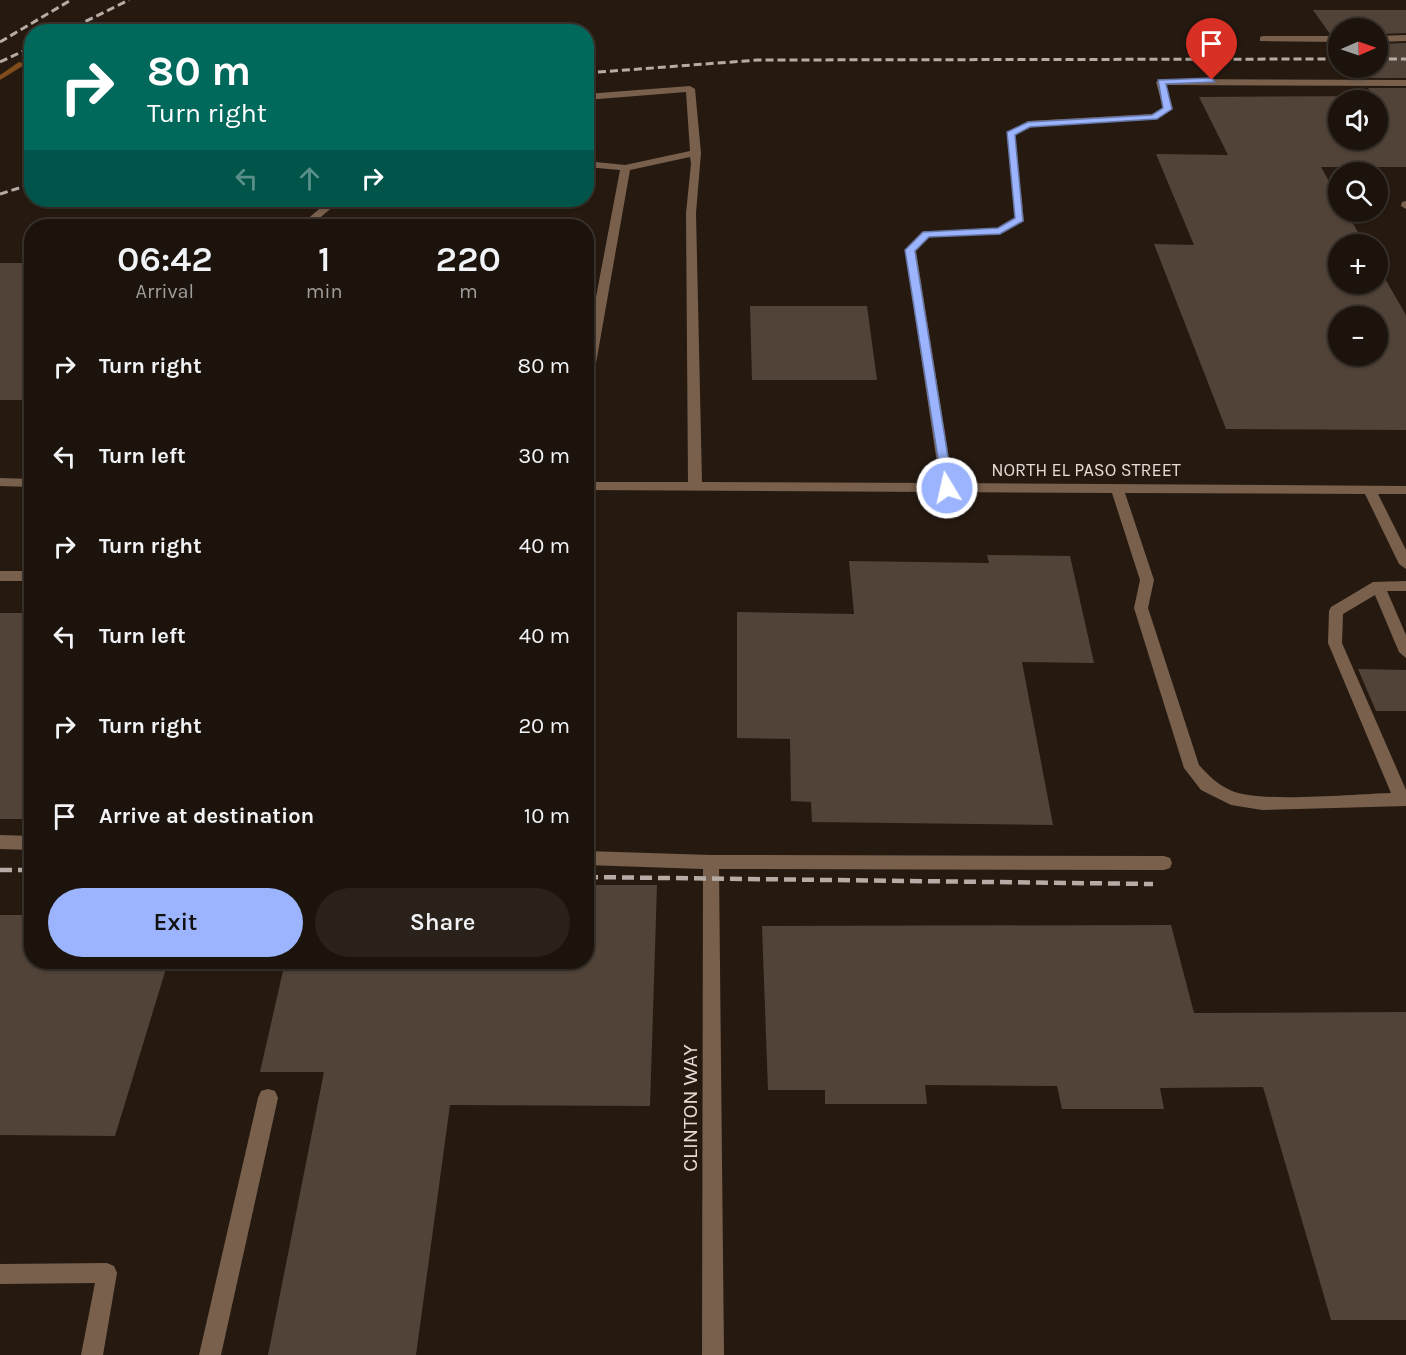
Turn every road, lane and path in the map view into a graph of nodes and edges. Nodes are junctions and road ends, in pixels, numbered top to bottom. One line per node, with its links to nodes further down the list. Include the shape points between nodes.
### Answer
1 (1406, 38): 4 (street)
2 (1263, 39): 3 (street)
3 (1328, 39)
4 (1388, 39)
5 (1406, 83): 17 (street, via 1161,82 1168,109 1154,117 1028,124 1010,134 1020,219 1000,231 927,234 910,250)
6 (594, 96): 7 (street, via 690,89)
7 (696, 153): 9 (street); 16 (street, via 691,213)
8 (594, 165): 9 (street)
9 (625, 168): 12 (street)
10 (327, 207): 11 (street)
11 (313, 219)
12 (594, 341)
13 (0, 482): 14 (street)
14 (24, 483)
15 (594, 486): 16 (street, NORTH EL PASO STREET)
16 (695, 486): 17 (street, NORTH EL PASO STREET)
17 (947, 488): 18 (street, NORTH EL PASO STREET)
18 (1117, 488): 19 (street, NORTH EL PASO STREET); 27 (street, via 1147,580 1141,608 1192,768 1207,785 1231,798 1262,803)
19 (1369, 490): 20 (street, NORTH EL PASO STREET); 21 (street)
20 (1406, 490)
21 (1406, 564)
22 (0, 576): 23 (street)
23 (24, 576)
24 (1378, 586): 25 (street); 26 (street); 27 (street, via 1336,611 1335,643)
25 (1406, 586)
26 (1406, 652)
27 (1404, 799)
28 (0, 842): 29 (street)
29 (24, 843)
30 (594, 858): 31 (street)
31 (711, 862): 32 (street); 37 (street, CLINTON WAY)
32 (1164, 863)
33 (268, 1098): 36 (street)
34 (0, 1274): 35 (street, via 107,1273)
35 (92, 1355)
36 (210, 1355)
37 (713, 1355)

